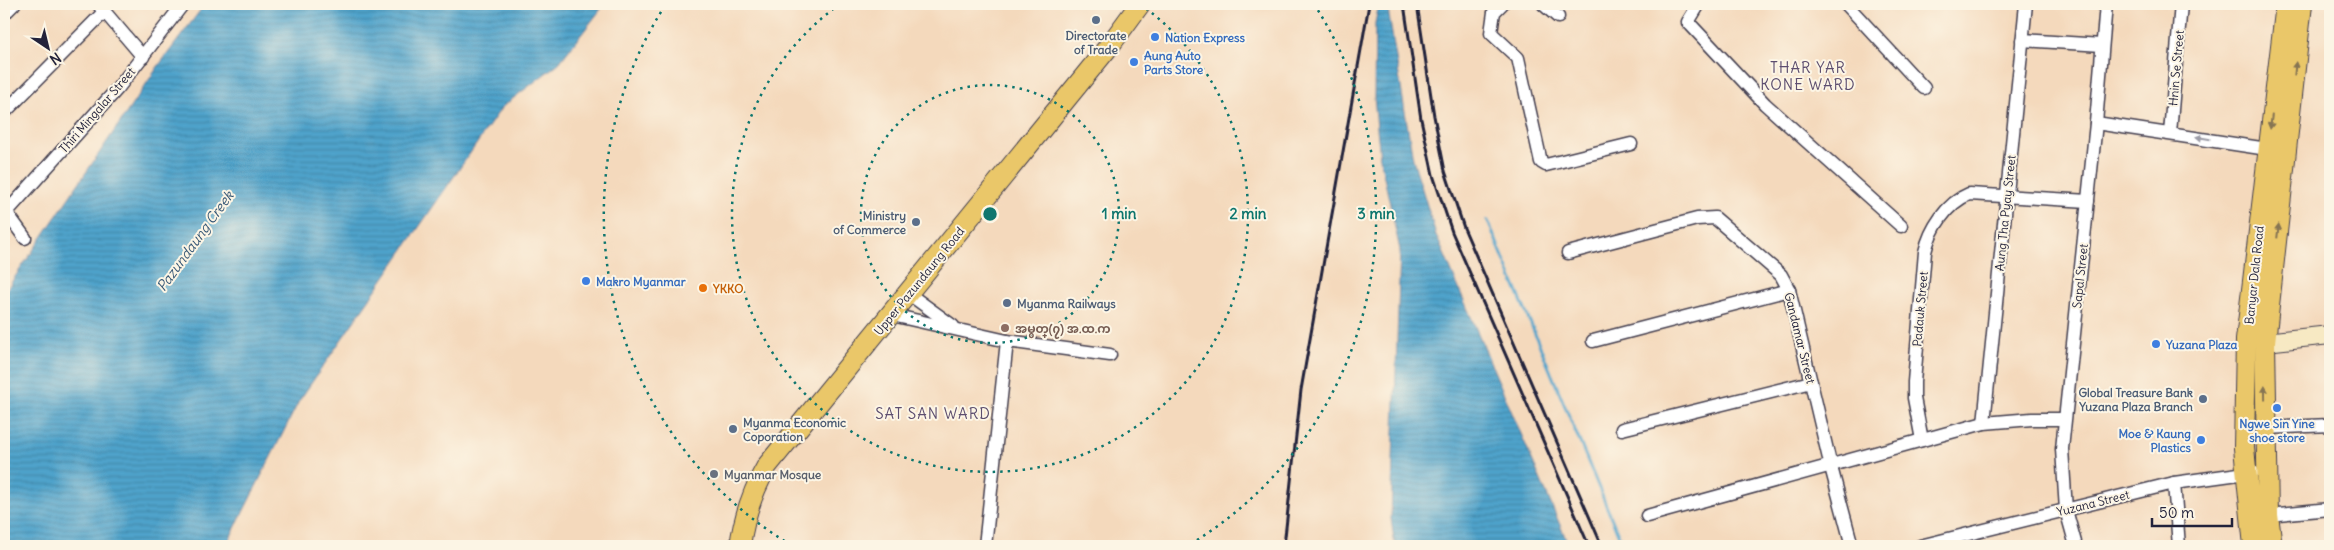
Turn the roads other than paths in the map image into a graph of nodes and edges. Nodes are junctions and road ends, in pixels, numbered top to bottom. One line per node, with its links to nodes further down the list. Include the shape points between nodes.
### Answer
1 (183, 4): 16 (street, Thiri Mingalar Street)
2 (1140, 4): 30 (main road, Upper Pazundaung Road)
3 (1502, 4): 21 (street, via 1494,12 1491,33 1518,58 1541,162 1546,165)
4 (1543, 4): 13 (street)
5 (1699, 4): 26 (street, via 1688,22 1764,104)
6 (1846, 4): 17 (street)
7 (2026, 4): 14 (street, Aung Tha Pyay Street)
8 (2106, 4): 15 (street, Sapal Street)
9 (2181, 4): 20 (street, Hnin Se Street)
10 (2286, 4): 22 (main road, Banyar Dala Road, one-way to 22)
11 (2302, 4): 22 (main road, Banyar Dala Road, one-way to 11)
12 (101, 8): 16 (street); 18 (street)
13 (1558, 18)
14 (2022, 40): 15 (street); 23 (street, Aung Tha Pyay Street)
15 (2102, 46): 19 (street, Sapal Street)
16 (143, 58): 25 (street, Thiri Mingalar Street)
17 (1924, 88)
18 (4, 113)
19 (2096, 123): 20 (street); 24 (street, Sapal Street)
20 (2170, 133): 22 (street, one-way to 20)
21 (1631, 144)
22 (2277, 150): 36 (main road, Banyar Dala Road, one-way to 22); 47 (main road, Banyar Dala Road, via 2246,340 2244,448)
23 (2007, 196): 24 (street); 40 (street, Aung Tha Pyay Street); 44 (street, Padauk Street, via 1962,196 1945,212 1928,236 1914,398)
24 (2088, 201): 39 (street, Sapal Street)
25 (5, 211): 27 (street)
26 (1901, 226)
27 (25, 238)
28 (1568, 253): 29 (street, Gandamar Street, via 1697,219 1715,218 1780,275)
29 (1789, 290): 35 (street); 38 (street, Gandamar Street)
30 (909, 294): 31 (main road, Upper Pazundaung Road); 32 (street)
31 (892, 315): 32 (street); 53 (main road, Upper Pazundaung Road, via 767,466 754,489 743,521)
32 (957, 329): 34 (street)
33 (2330, 336): 36 (street)
34 (1007, 341): 37 (street); 54 (street)
35 (1593, 341)
36 (2265, 342): 42 (main road, Banyar Dala Road, one-way to 36)
37 (1110, 354)
38 (1811, 382): 43 (street); 45 (street, Gandamar Street)
39 (2064, 419): 40 (street, via 2032,418); 50 (street, Sapal Street, via 2062,463)
40 (1984, 423): 44 (street)
41 (2330, 425): 42 (street)
42 (2266, 428): 46 (main road, Banyar Dala Road)
43 (1622, 429)
44 (1922, 440): 45 (street)
45 (1831, 467): 52 (street); 55 (street, Gandamar Street)
46 (2268, 471): 47 (street, Yuzana Street); 51 (main road, Banyar Dala Road)
47 (2248, 472): 48 (street, Yuzana Street); 59 (main road, Banyar Dala Road)
48 (2174, 483): 50 (street, Yuzana Street); 58 (street)
49 (2330, 509): 51 (street)
50 (2066, 510): 56 (street, Yuzana Street); 57 (street, Sapal Street)
51 (2268, 515): 60 (main road, Banyar Dala Road)
52 (1647, 516)
53 (740, 546)
54 (985, 546)
55 (1852, 546)
56 (1920, 546)
57 (2076, 546)
58 (2179, 546)
59 (2254, 546)
60 (2272, 546)

